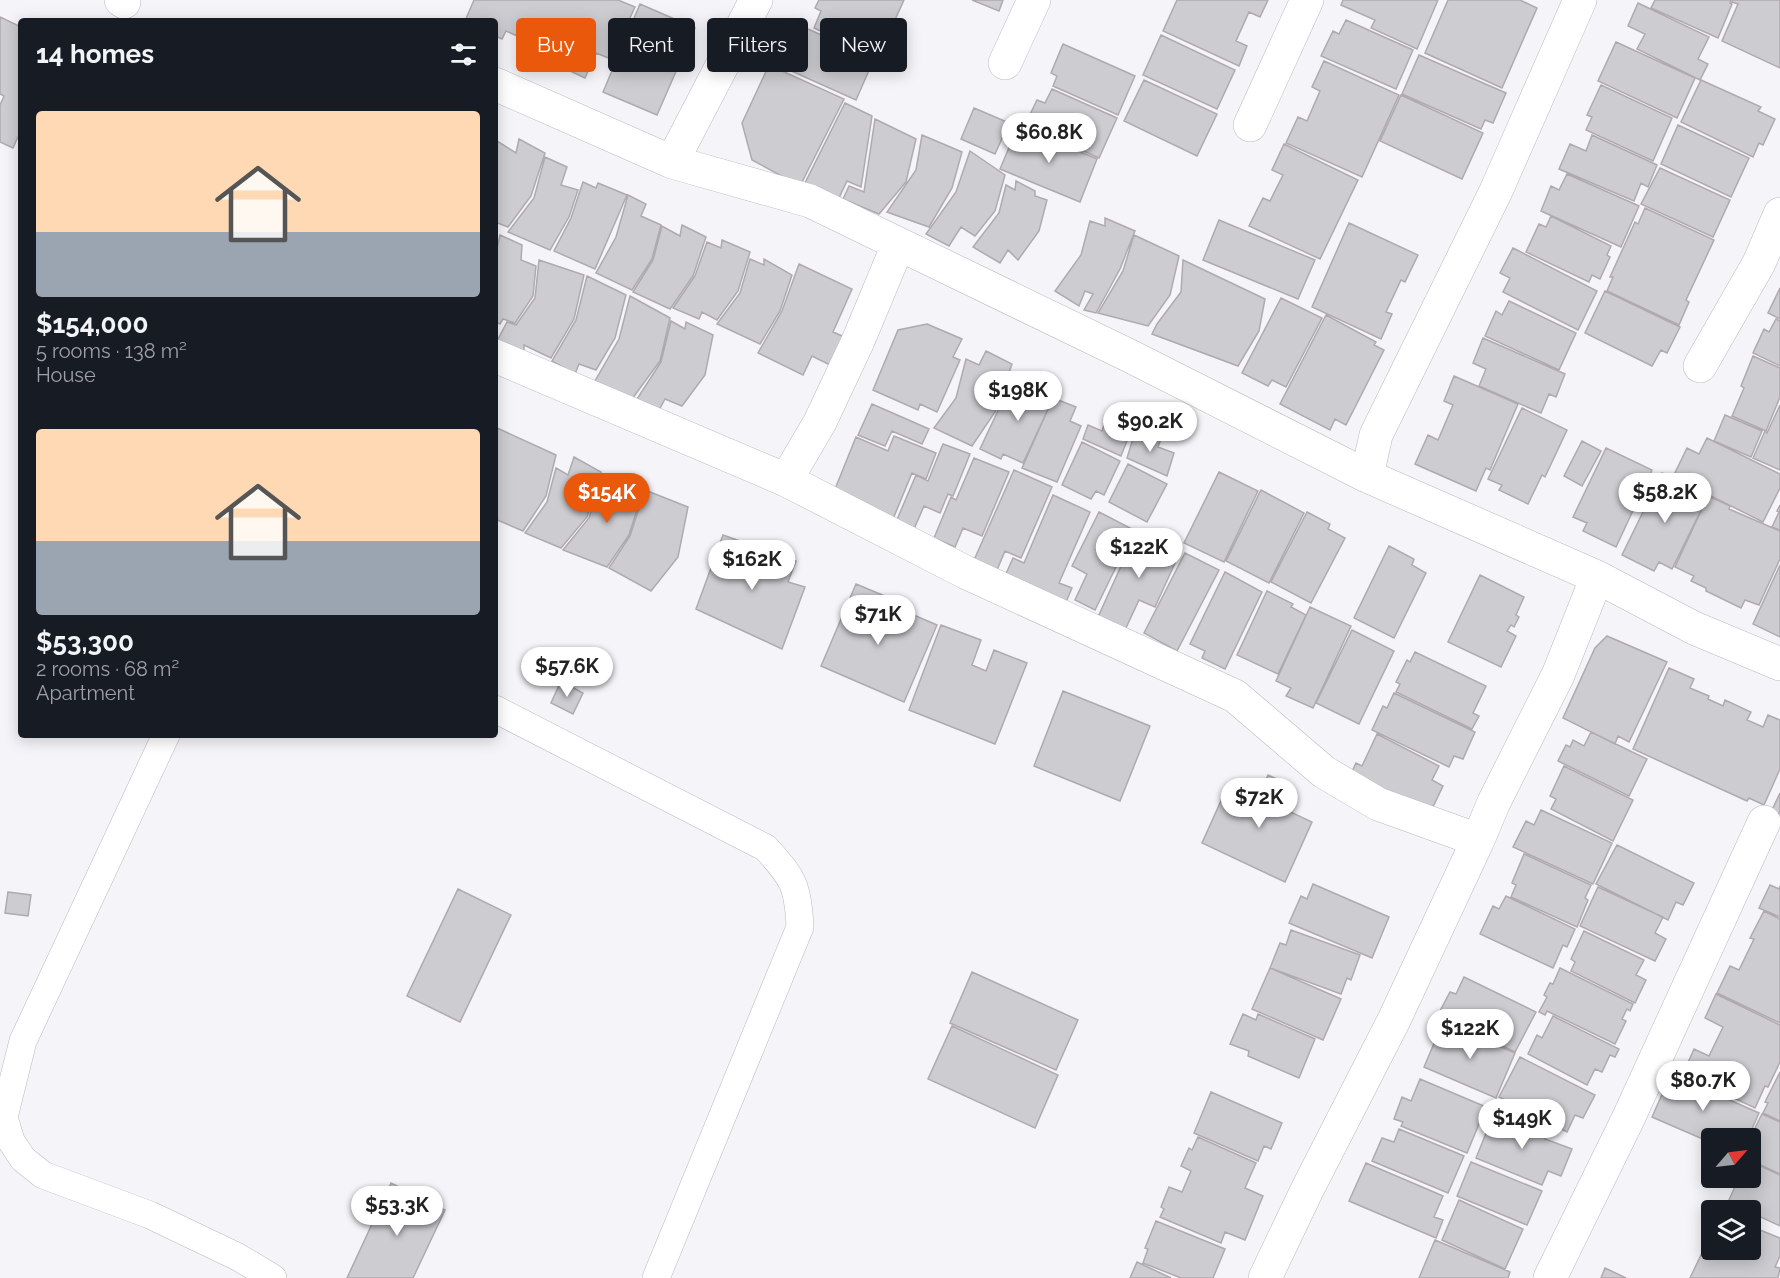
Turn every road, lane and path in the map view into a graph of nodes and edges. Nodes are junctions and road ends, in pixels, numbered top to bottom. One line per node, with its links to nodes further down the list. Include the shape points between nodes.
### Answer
1 (756, 0): 8 (street)
2 (1034, 0): 5 (street)
3 (1307, 0): 7 (street)
4 (1580, 0): 13 (street, via 1496,191 1376,435)
5 (1005, 63)
6 (498, 85): 8 (street)
7 (1250, 125)
8 (672, 162): 10 (street, via 810,201)
9 (1780, 214): 12 (street, via 1759,263)
10 (898, 245): 13 (street); 14 (street, via 820,422)
11 (498, 357): 14 (street)
12 (1700, 366)
13 (1367, 476): 15 (street)
14 (786, 480): 20 (street, via 965,572 1235,696 1323,772 1378,804)
15 (1597, 577): 16 (street, via 1694,628); 20 (street, via 1558,675)
16 (1780, 664)
17 (498, 711): 22 (lane, via 766,848 791,876 796,890 800,927)
18 (165, 738): 21 (lane, via 23,1041 4,1117 11,1141 23,1159 43,1175 150,1215)
19 (1764, 822): 24 (street, via 1628,1119)
20 (1478, 840): 23 (street, via 1394,1020)
21 (273, 1278)
22 (656, 1278)
23 (1265, 1278)
24 (1550, 1278)

